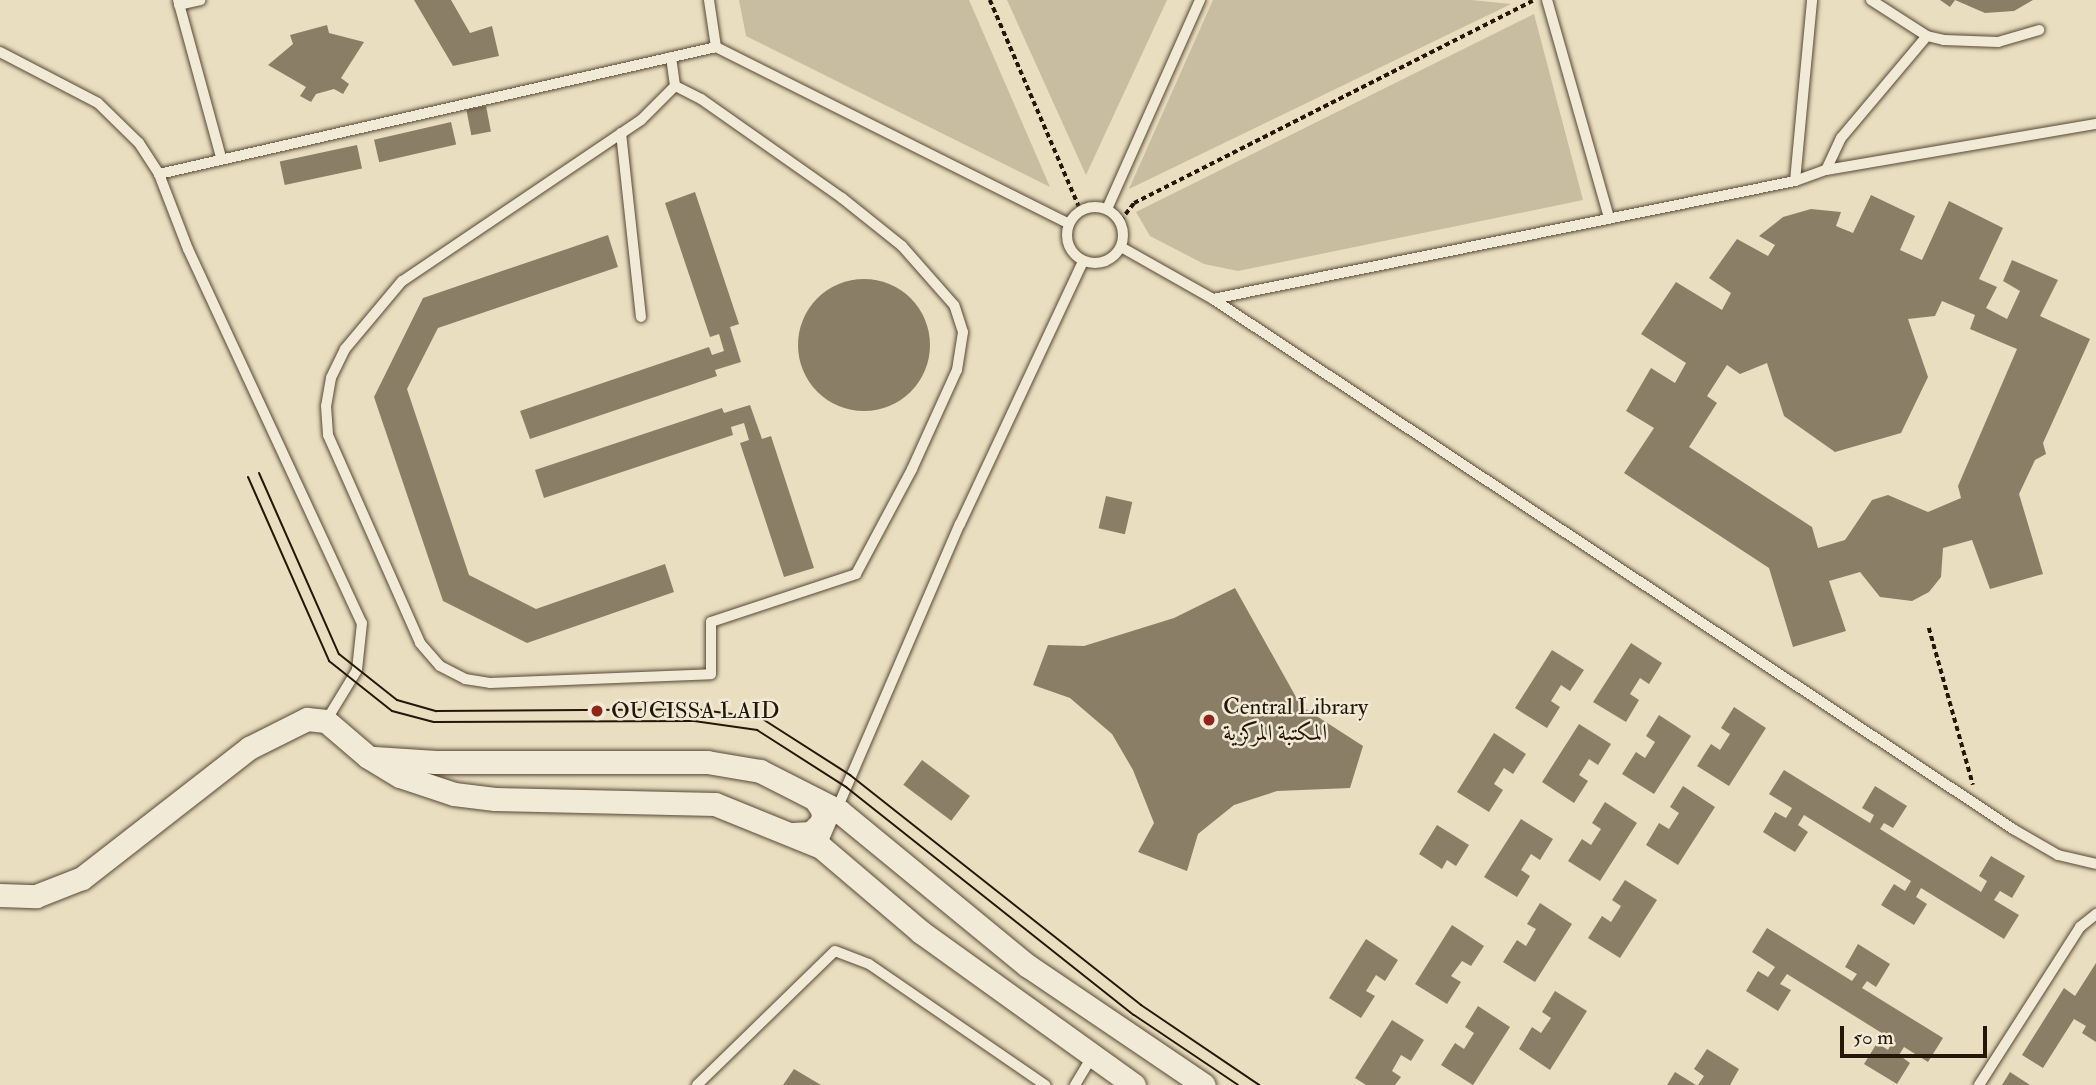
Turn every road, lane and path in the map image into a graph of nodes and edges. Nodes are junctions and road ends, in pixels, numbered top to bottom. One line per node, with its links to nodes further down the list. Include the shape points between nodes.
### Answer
1 (200, 0): 9 (lane)
2 (709, 0): 12 (lane)
3 (990, 0): 23 (path)
4 (1200, 0): 22 (lane)
5 (1536, 0): 25 (path, via 1134,203)
6 (1547, 0): 24 (lane)
7 (1812, 0): 21 (lane)
8 (1871, 0): 11 (lane)
9 (179, 2): 18 (lane)
10 (2039, 30): 11 (lane, via 1977,43)
11 (1927, 36): 19 (lane, via 1841,138)
12 (716, 47): 14 (lane); 26 (lane)
13 (0, 52): 20 (lane, via 98,103 127,128)
14 (671, 57): 15 (lane); 18 (lane)
15 (675, 86): 17 (lane); 17 (lane, via 831,190 902,246 954,305 962,332 957,370 912,469 856,574 711,622 711,674 490,683 465,679 440,666 420,642 328,435 326,406 331,378 345,349 402,281)
16 (2096, 124): 19 (lane)
17 (621, 133): 30 (lane)
18 (221, 157): 20 (lane)
19 (1826, 170): 21 (lane)
20 (159, 174): 32 (lane, via 188,249 362,623 357,670)
21 (1795, 181): 24 (lane)
22 (1107, 209): 23 (lane); 25 (lane)
23 (1081, 211): 26 (lane)
24 (1609, 218): 29 (lane)
25 (1119, 221): 27 (lane)
26 (1069, 224): 28 (lane, via 1070,249)
27 (1121, 247): 28 (lane, via 1101,263); 29 (lane)
28 (1083, 261): 36 (lane, via 960,524)
29 (1213, 299): 35 (lane)
30 (641, 317)
31 (1929, 628): 35 (path)
32 (326, 721): 33 (street); 40 (street, via 307,719 249,748 82,878 56,891)
33 (368, 757): 34 (street, via 436,762 716,762 760,771); 37 (street, via 400,776 454,794 715,804)
34 (815, 799): 36 (street); 37 (street, via 823,811 821,822 811,834)
35 (1979, 806): 39 (lane, via 2058,855)
36 (839, 811): 38 (lane); 47 (street, via 1028,966)
37 (793, 834): 38 (street)
38 (821, 846): 42 (street, via 921,932)
39 (2096, 864)
40 (0, 895)
41 (2096, 914): 48 (lane, via 2080,928)
42 (1092, 1057): 45 (lane); 46 (street)
43 (696, 1085): 44 (lane, via 835,951 869,964)
44 (1045, 1085)
45 (1075, 1085)
46 (1133, 1085)
47 (1204, 1085)
48 (1979, 1085)

